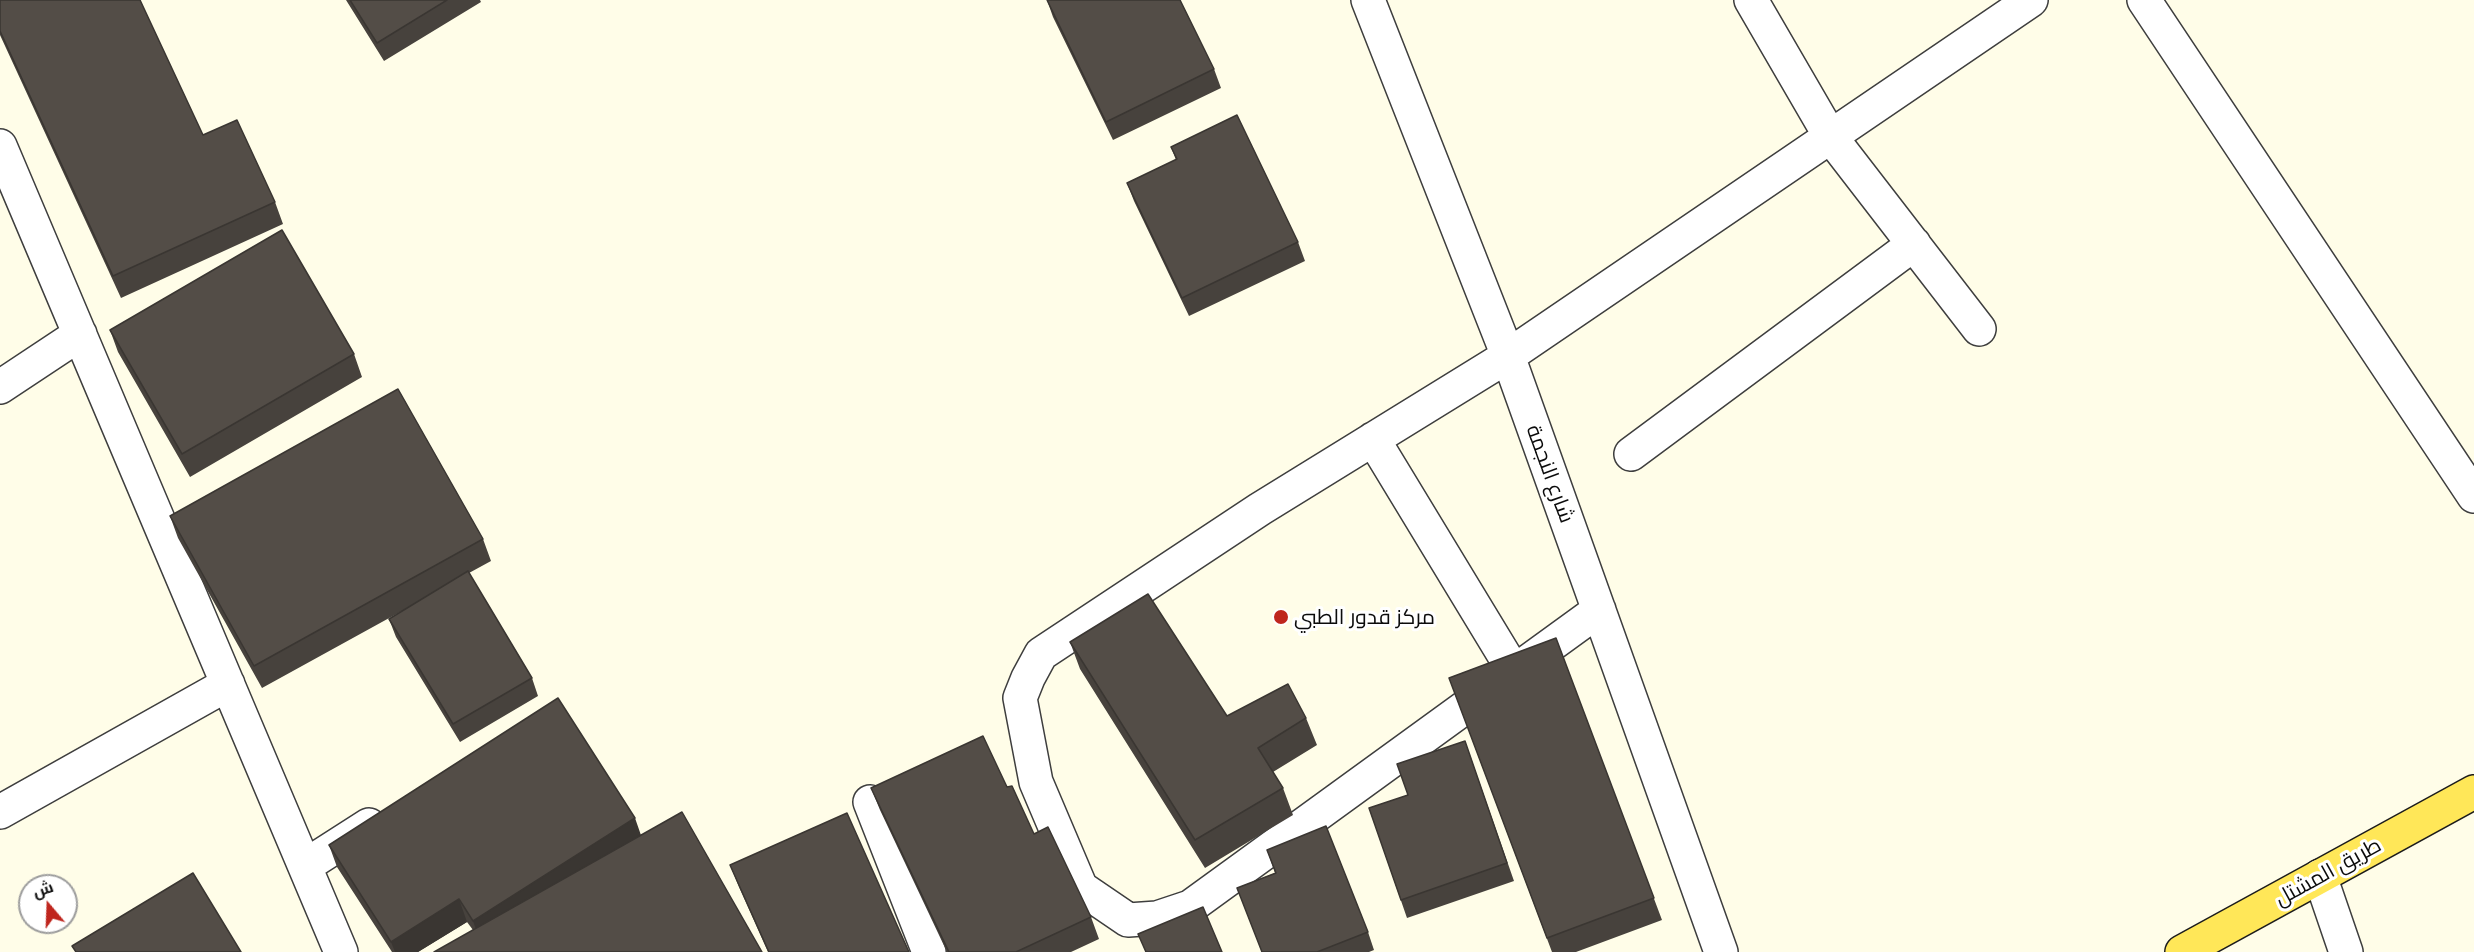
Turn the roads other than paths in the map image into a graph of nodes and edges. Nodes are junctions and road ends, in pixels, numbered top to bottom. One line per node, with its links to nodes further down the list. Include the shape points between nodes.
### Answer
1 (1368, 0): 10 (street, شارع النجمة)
2 (1751, 0): 5 (street)
3 (2031, 0): 5 (street)
4 (2144, 0): 14 (street)
5 (1830, 136): 7 (street); 10 (street)
6 (0, 146): 9 (street)
7 (1914, 244): 8 (street); 13 (street)
8 (1979, 329)
9 (80, 334): 11 (street); 17 (street)
10 (1508, 356): 12 (street); 15 (street, شارع النجمة)
11 (0, 387)
12 (1373, 439): 16 (street); 16 (street, via 1041,654 1020,698 1036,782 1081,888 1128,920 1157,918 1191,907)
13 (1631, 454)
14 (2474, 496)
15 (1599, 610): 16 (street); 26 (street, شارع النجمة)
16 (1515, 673)
17 (228, 684): 21 (street); 22 (street)
18 (2474, 792): 23 (main road, طريق المشتل)
19 (870, 802): 25 (street)
20 (392, 810): 22 (street)
21 (0, 812)
22 (305, 866): 24 (street)
23 (2320, 876): 27 (main road, طريق المشتل); 28 (street)
24 (341, 952)
25 (928, 952)
26 (1721, 952)
27 (2182, 952)
28 (2346, 952)

